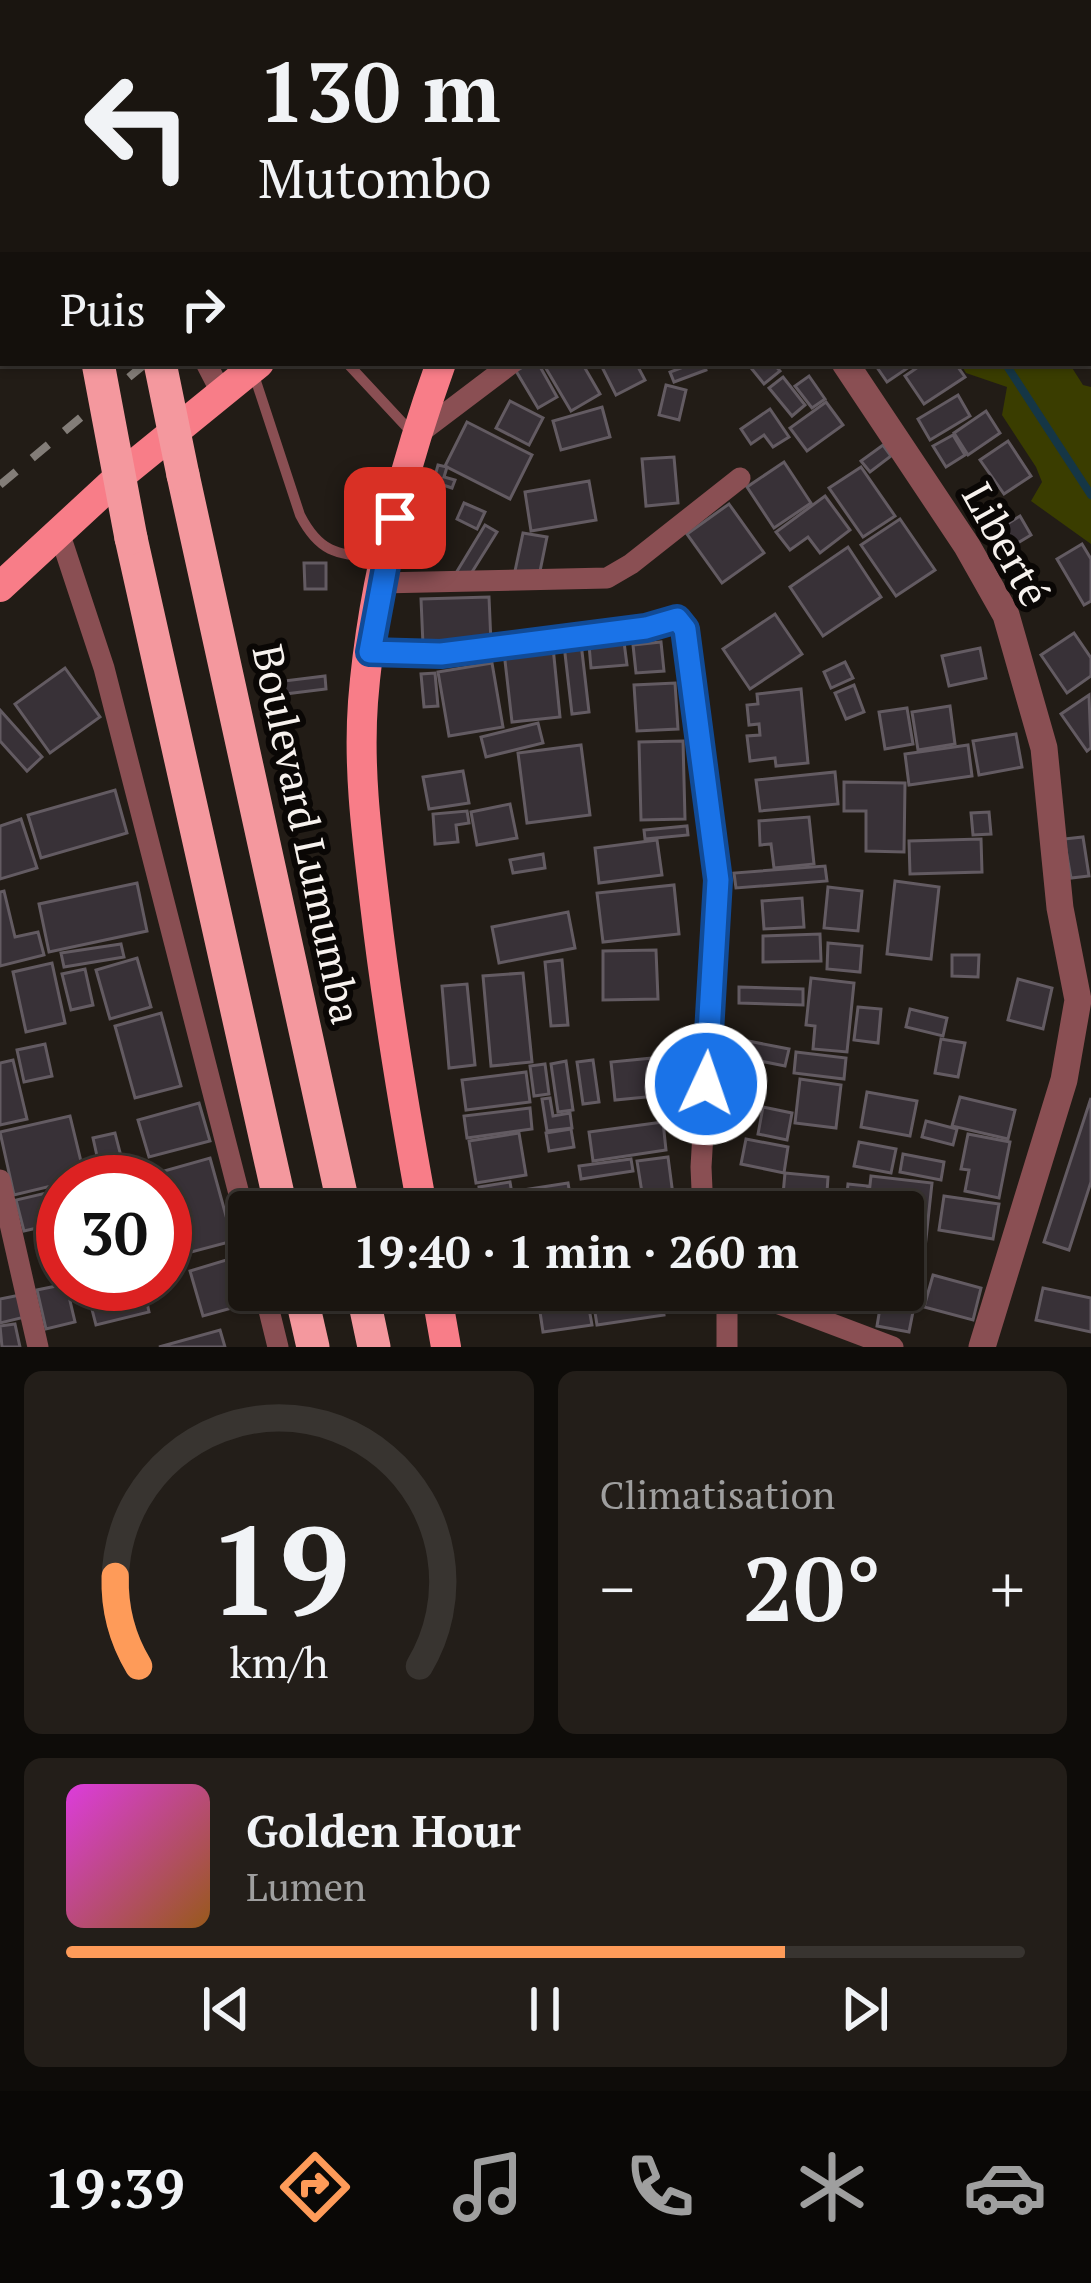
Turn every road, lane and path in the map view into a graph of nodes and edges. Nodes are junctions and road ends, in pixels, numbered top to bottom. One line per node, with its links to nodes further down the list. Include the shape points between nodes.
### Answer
1 (99, 366): 19 (highway, bridge)
2 (161, 366): 20 (highway, Boulevard Lumumba, bridge)
3 (208, 366): 9 (street)
4 (256, 366): 9 (main road); 13 (lane, via 309,534 331,553)
5 (349, 366): 10 (lane)
6 (440, 366): 10 (main road)
7 (508, 366): 10 (street)
8 (847, 366): 16 (street, Liberté, via 1006,615 1044,748 1060,908)
9 (222, 394): 12 (main road)
10 (415, 436): 13 (main road)
11 (740, 478): 13 (street, via 607,578)
12 (59, 532): 14 (main road); 18 (street, via 104,668)
13 (382, 571): 15 (main road)
14 (0, 587)
15 (370, 652): 21 (main road, via 365,822); 22 (street, via 441,654 677,619 685,629 718,880)
16 (1084, 994): 36 (street, Liberté)
17 (0, 1180): 29 (street)
18 (238, 1191)
19 (277, 1191)
20 (340, 1191)
21 (419, 1191)
22 (702, 1191)
23 (269, 1311): 30 (street)
24 (305, 1311): 31 (highway)
25 (366, 1311): 32 (highway)
26 (440, 1311): 33 (main road)
27 (727, 1311): 34 (street)
28 (798, 1311): 35 (street)
29 (38, 1347)
30 (278, 1347)
31 (313, 1347)
32 (374, 1347)
33 (446, 1347)
34 (728, 1347)
35 (893, 1347)
36 (982, 1347)

